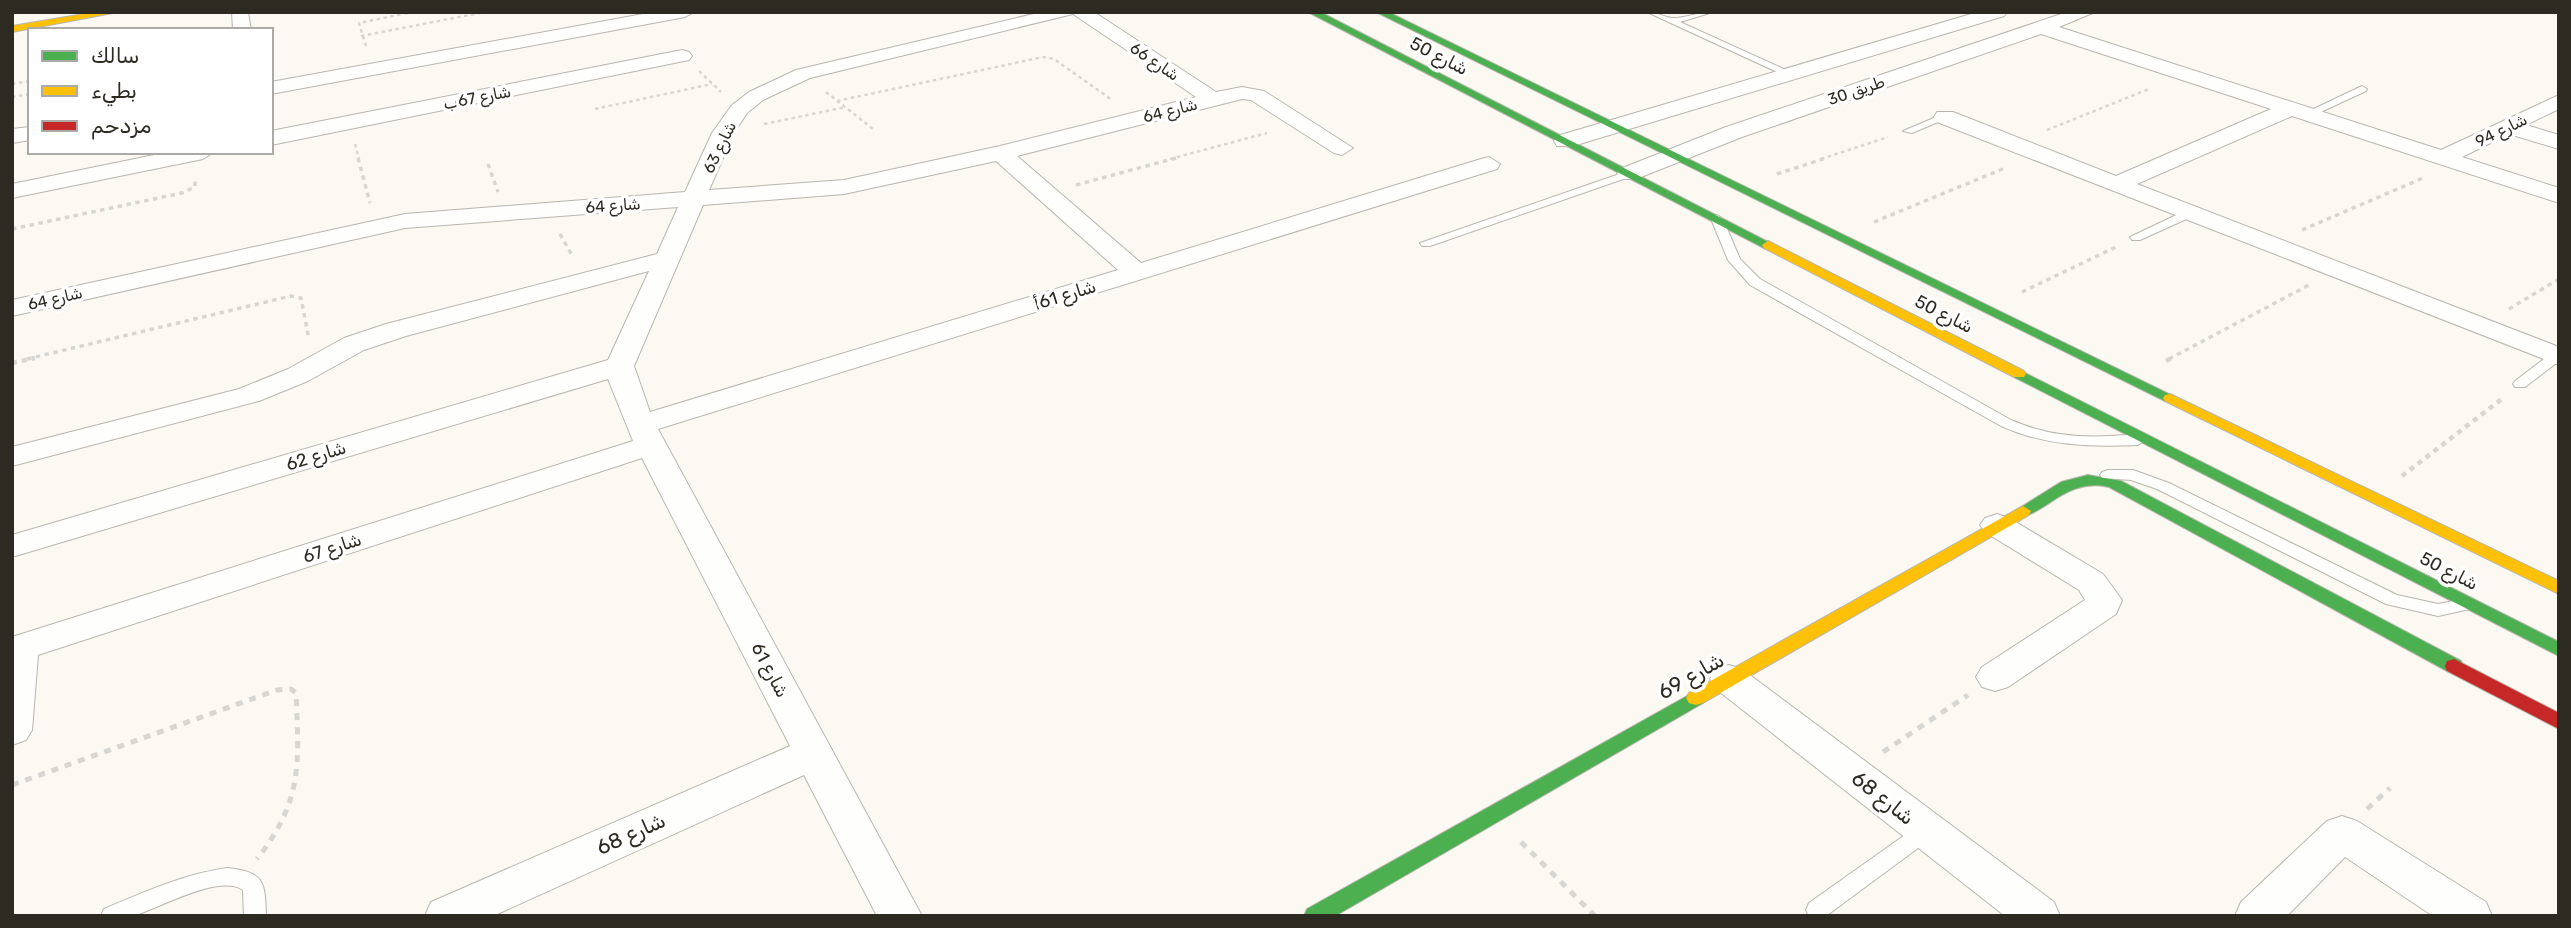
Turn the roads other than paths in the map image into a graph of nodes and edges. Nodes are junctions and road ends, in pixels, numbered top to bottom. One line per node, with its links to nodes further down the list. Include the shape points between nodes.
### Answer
1 (114, 12): 13 (street)
2 (685, 12): 11 (street)
3 (1066, 12): 40 (street, شارع 63, via 803,74 766,90 739,109 723,133)
4 (1082, 12): 20 (street, شارع 66)
5 (1312, 12): 28 (street, شارع 50)
6 (1380, 12): 24 (street, شارع 50)
7 (1651, 12): 14 (lane)
8 (1709, 12): 14 (lane)
9 (1998, 12): 12 (street, طريق 30)
10 (2086, 12): 15 (street, طريق 30)
11 (646, 15): 18 (street); 27 (street, شارع 67ب, via 682,56)
12 (1961, 17): 17 (street, طريق 30)
13 (43, 18): 16 (street)
14 (1672, 21): 17 (lane)
15 (2039, 27): 22 (street); 33 (street, طريق 30, via 1734,132)
16 (12, 29)
17 (1792, 75): 24 (street, طريق 30)
18 (273, 88)
19 (2361, 89): 22 (lane)
20 (1213, 99): 30 (street, via 1253,94); 31 (street, شارع 64)
21 (2559, 101): 25 (street, شارع 94)
22 (2299, 112): 34 (street); 37 (street)
23 (1945, 117): 26 (lane); 37 (street)
24 (1612, 127): 28 (street, طريق 30); 33 (street, شارع 50)
25 (2509, 127): 29 (street); 34 (street, شارع 94)
26 (1908, 131)
27 (273, 138)
28 (1565, 141): 36 (street, شارع 50)
29 (2559, 142)
30 (1342, 148)
31 (1001, 153): 40 (street, شارع 64, via 844,187); 46 (street)
32 (192, 154): 38 (street)
33 (1675, 158): 36 (street, طريق 30); 57 (street, شارع 50)
34 (2451, 160): 39 (street)
35 (1489, 164): 46 (street, شارع 61أ)
36 (1628, 174): 42 (street, شارع 50); 44 (lane)
37 (2117, 184): 41 (street)
38 (12, 191)
39 (2559, 196)
40 (694, 199): 45 (street, شارع 63); 47 (street, شارع 64, via 376,225)
41 (2189, 213): 43 (lane); 48 (street)
42 (1717, 219): 52 (street, شارع 50); 52 (lane, via 1734,260 1755,282 2023,431 2063,441)
43 (2136, 237)
44 (1426, 243)
45 (670, 258): 49 (street, شارع 63); 53 (street, via 396,330 354,344 249,395)
46 (1137, 273): 51 (street, شارع 61أ)
47 (12, 308)
48 (2558, 356): 50 (lane)
49 (620, 366): 51 (street); 56 (street, شارع 62)
50 (2520, 384)
51 (645, 435): 59 (street, شارع 67); 65 (street, شارع 61)
52 (2148, 439): 58 (street, شارع 50)
53 (12, 457)
54 (2089, 477): 55 (street, شارع 69); 58 (lane, via 2119,474 2148,480 2392,600 2438,610); 63 (street, via 2115,484)
55 (1997, 525): 61 (street, via 2091,582 2104,600 2103,606); 62 (street, شارع 69)
56 (12, 546)
57 (2559, 588)
58 (2470, 603): 60 (street, شارع 50)
59 (16, 649): 64 (street)
60 (2559, 650)
61 (1995, 677)
62 (1729, 679): 66 (street, شارع 68); 72 (street, شارع 69)
63 (2559, 722)
64 (12, 730)
65 (814, 753): 70 (street, شارع 68); 71 (street, شارع 61)
66 (1926, 831): 67 (lane); 73 (street, شارع 68)
67 (1817, 909)
68 (112, 916): 69 (lane, via 209,879 243,876 254,886)
69 (255, 916)
70 (447, 916)
71 (900, 916)
72 (1315, 916)
73 (2038, 916)
74 (2258, 916): 75 (street, via 2342,833)
75 (2470, 916)

